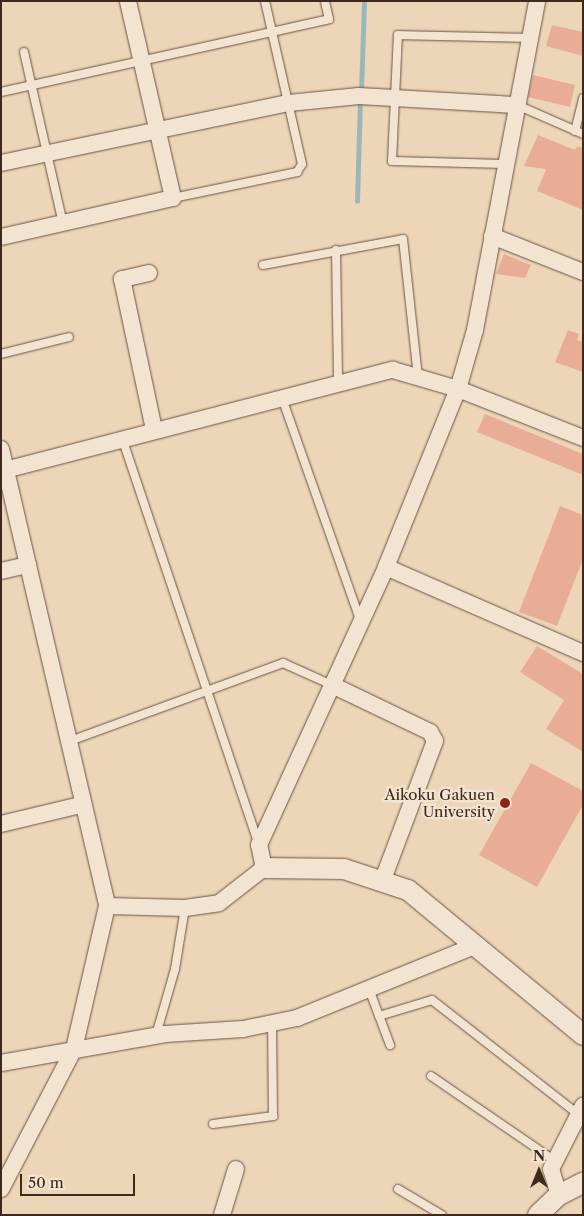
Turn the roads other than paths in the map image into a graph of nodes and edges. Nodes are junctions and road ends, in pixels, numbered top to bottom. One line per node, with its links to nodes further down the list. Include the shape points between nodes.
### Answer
1 (128, 1): 8 (street)
2 (265, 1): 5 (lane)
3 (325, 1): 5 (lane, via 329,19)
4 (538, 1): 6 (street)
5 (273, 35): 8 (lane); 13 (lane)
6 (528, 38): 11 (lane, via 398,35); 14 (street)
7 (24, 52): 9 (lane)
8 (142, 62): 9 (lane); 15 (street)
9 (30, 85): 10 (lane); 17 (lane)
10 (1, 92)
11 (397, 96): 13 (street); 14 (street); 19 (lane, via 392,161)
12 (583, 98): 16 (lane)
13 (289, 103): 15 (street); 20 (lane, via 302,164 297,172)
14 (515, 105): 16 (lane); 19 (street)
15 (158, 128): 17 (street); 20 (street)
16 (579, 132)
17 (46, 152): 18 (street); 21 (lane)
18 (1, 163)
19 (504, 164): 22 (street)
20 (173, 198): 21 (street)
21 (63, 223): 23 (street)
22 (492, 236): 26 (street); 32 (street, via 475,330)
23 (1, 237)
24 (336, 250): 25 (lane); 30 (lane, via 403,239); 31 (lane)
25 (262, 265)
26 (583, 272)
27 (149, 273): 34 (street, via 122,279)
28 (69, 337): 29 (lane)
29 (1, 354)
30 (418, 376): 31 (street, via 393,370); 32 (street)
31 (338, 383): 33 (street)
32 (458, 389): 36 (street); 40 (street)
33 (282, 398): 34 (street); 42 (lane)
34 (154, 430): 35 (street)
35 (122, 438): 38 (street); 45 (lane)
36 (583, 438)
37 (1, 449): 38 (street)
38 (5, 475): 39 (street)
39 (28, 565): 41 (street); 46 (street)
40 (386, 567): 42 (street); 43 (street)
41 (1, 571)
42 (360, 622): 44 (street)
43 (583, 653)
44 (332, 685): 45 (lane, via 283,662); 49 (street); 51 (street, via 430,732 434,741)
45 (208, 690): 46 (lane); 49 (lane)
46 (70, 741): 47 (street)
47 (84, 804): 48 (street); 52 (street)
48 (1, 824)
49 (259, 845): 50 (street)
50 (264, 868): 51 (street, via 319,866); 53 (street, via 219,903)
51 (383, 879): 54 (street, via 425,901)
52 (107, 906): 53 (street); 61 (street)
53 (185, 908): 59 (lane, via 175,968)
54 (477, 946): 55 (street); 58 (street)
55 (369, 989): 56 (lane); 57 (street, via 297,1018)
56 (379, 1016): 60 (lane); 64 (lane, via 432,1000)
57 (272, 1023): 59 (street); 65 (lane, via 273,1116)
58 (583, 1035)
59 (155, 1036): 61 (street)
60 (390, 1045)
61 (74, 1049): 62 (street); 69 (street)
62 (1, 1063)
63 (431, 1076): 66 (lane)
64 (580, 1110): 66 (street)
65 (213, 1124)
66 (555, 1161): 71 (street, via 550,1169)
67 (236, 1169): 72 (street)
68 (583, 1183): 71 (street)
69 (1, 1189)
70 (398, 1189): 73 (lane)
71 (559, 1195): 74 (street)
72 (222, 1215)
73 (442, 1215)
74 (538, 1215)

